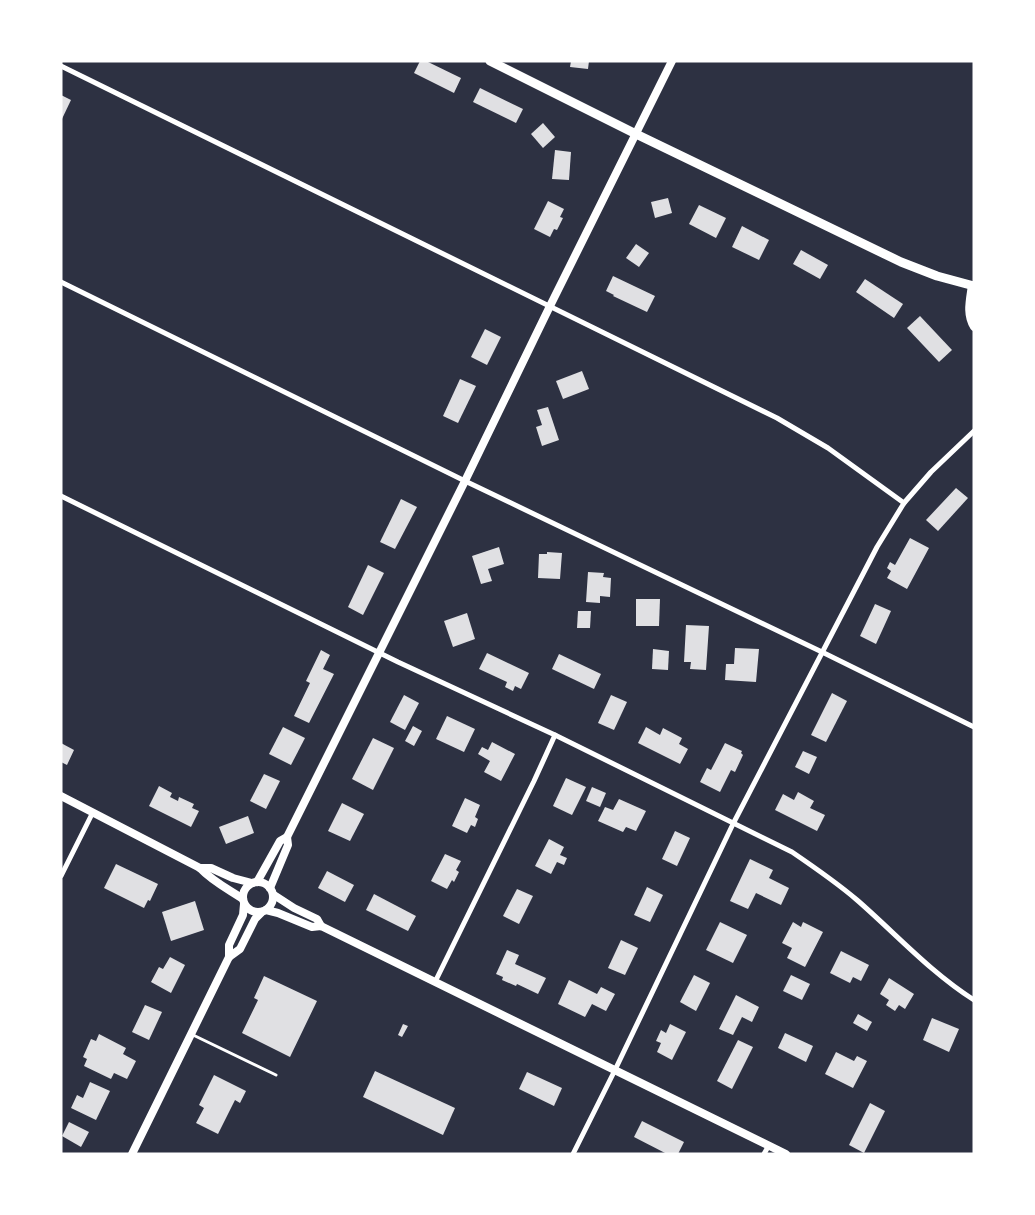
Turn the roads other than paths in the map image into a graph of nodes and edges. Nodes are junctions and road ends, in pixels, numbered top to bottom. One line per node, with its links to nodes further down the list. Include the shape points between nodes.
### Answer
1 (490, 61): 4 (main road)
2 (672, 61): 4 (street)
3 (61, 66): 7 (street)
4 (636, 134): 6 (main road, via 901,262); 7 (street)
5 (61, 282): 10 (street)
6 (973, 286): 8 (street, via 969,316)
7 (550, 306): 10 (street); 12 (street, via 776,418 828,448)
8 (974, 327)
9 (974, 431): 12 (street)
10 (464, 481): 13 (street); 14 (street)
11 (61, 496): 13 (street)
12 (904, 503): 14 (street)
13 (379, 652): 16 (street); 20 (street)
14 (822, 652): 15 (street); 19 (street)
15 (974, 727)
16 (554, 735): 19 (street); 29 (street)
17 (61, 796): 18 (street)
18 (93, 812): 21 (street); 22 (street)
19 (733, 824): 30 (street, via 792,852 827,876); 32 (street)
20 (287, 837): 23 (street, via 280,841); 24 (street, via 288,845)
21 (200, 868): 23 (street, via 211,868 233,878); 25 (street)
22 (61, 876)
23 (255, 882): 24 (street, via 267,884); 25 (street, via 245,889)
24 (272, 892): 26 (street, via 273,902); 27 (street, via 317,919)
25 (244, 902): 26 (street, via 252,911); 28 (street, via 243,915 229,945)
26 (264, 911): 27 (street, via 278,913 312,927); 28 (street, via 240,949)
27 (321, 926): 29 (street)
28 (229, 958): 31 (street)
29 (435, 982): 32 (street)
30 (974, 1000)
31 (191, 1034): 33 (lane); 35 (street)
32 (614, 1070): 34 (street); 36 (street)
33 (276, 1075)
34 (768, 1145): 37 (street); 38 (street)
35 (132, 1154)
36 (573, 1154)
37 (764, 1154)
38 (786, 1154)

